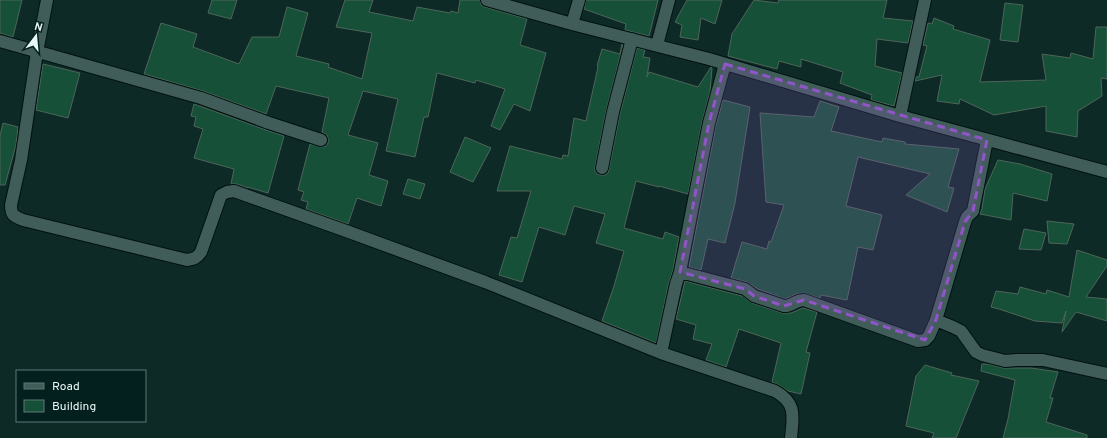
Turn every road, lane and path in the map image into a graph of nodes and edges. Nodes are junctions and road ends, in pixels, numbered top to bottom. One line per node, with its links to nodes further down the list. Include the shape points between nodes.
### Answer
1 (47, 0): 10 (street)
2 (487, 0): 6 (street)
3 (579, 0): 6 (street)
4 (669, 0): 9 (street)
5 (925, 0): 12 (street)
6 (572, 24): 7 (street)
7 (632, 39): 9 (street); 15 (street)
8 (0, 41): 10 (street)
9 (657, 45): 11 (street)
10 (37, 52): 13 (street, via 201,98); 19 (street, via 22,160 11,205 15,217 187,260 198,257 201,252 221,195 234,191 478,280)
11 (724, 64): 12 (street); 17 (street, via 709,123)
12 (900, 116): 14 (street)
13 (321, 140)
14 (987, 140): 16 (street); 18 (street, via 973,211 964,222)
15 (602, 168)
16 (1107, 172)
17 (680, 272): 18 (street, via 745,289 754,296 787,307 804,300 918,340 925,340 929,336); 19 (street)
18 (936, 320): 20 (street, via 961,331 976,352 982,356 1005,361 1042,360)
19 (661, 353): 21 (street, via 775,391 791,406)
20 (1107, 374)
21 (791, 438)

